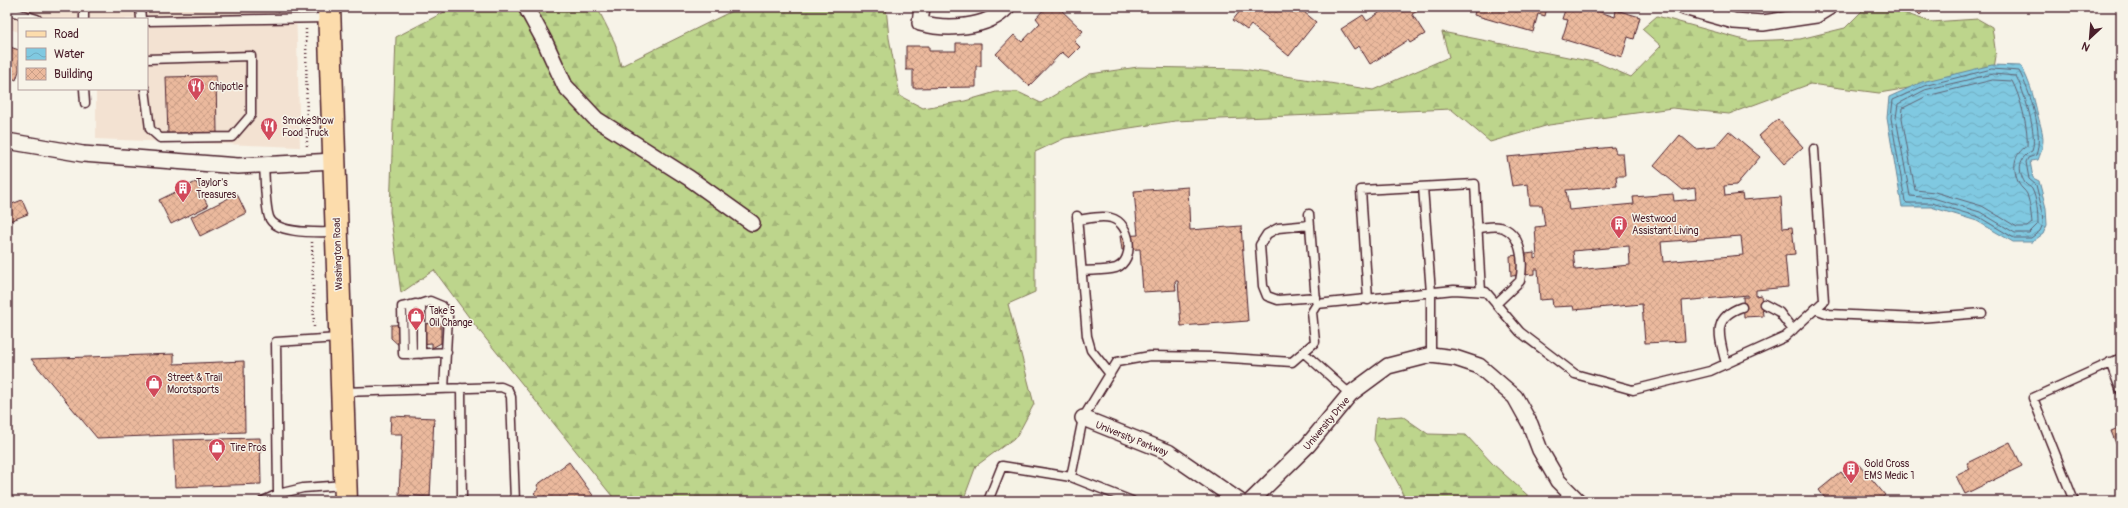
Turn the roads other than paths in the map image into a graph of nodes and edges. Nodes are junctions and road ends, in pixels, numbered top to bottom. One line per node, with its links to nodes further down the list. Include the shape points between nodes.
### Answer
1 (84, 7): 11 (lane)
2 (140, 7): 12 (lane)
3 (526, 7): 24 (street, via 565,86 596,119)
4 (922, 7): 5 (street, via 920,23 937,27 978,24 1001,13)
5 (1007, 7)
6 (1684, 7): 7 (street, via 1734,21 1763,23 1816,15)
7 (1829, 7)
8 (7, 10): 10 (lane)
9 (329, 13): 13 (lane, via 306,19); 20 (main road, Washington Road)
10 (34, 18)
11 (84, 18)
12 (141, 18)
13 (148, 21)
14 (148, 59): 16 (lane, via 251,56 251,115 232,137 160,138 150,129)
15 (84, 90): 17 (lane)
16 (145, 90)
17 (84, 103)
18 (8, 139): 21 (street, via 83,154 238,166)
19 (1814, 149): 37 (lane, via 1824,301)
20 (334, 161): 21 (street); 27 (main road, Washington Road)
21 (264, 164): 27 (lane, via 269,218 277,226 298,231)
22 (1423, 187): 26 (lane, via 1475,184); 30 (lane); 31 (lane, via 1361,190)
23 (1309, 214): 25 (lane)
24 (752, 223)
25 (1310, 225): 33 (lane); 33 (lane, via 1278,228 1267,234 1260,245 1262,279 1268,296 1278,300)
26 (1477, 228): 29 (lane); 34 (lane, via 1499,226 1514,236 1518,243 1520,282)
27 (337, 232): 40 (main road, Washington Road)
28 (1082, 271): 28 (lane, via 1077,218 1111,218 1118,221 1125,228 1129,246 1128,256 1115,268); 48 (lane, via 1091,350)
29 (1481, 292): 30 (lane, via 1454,290); 34 (lane, via 1486,292)
30 (1432, 293): 31 (lane); 44 (lane)
31 (1368, 300): 33 (lane)
32 (430, 301): 41 (lane, via 442,306 448,318); 43 (lane, via 421,305); 43 (lane, via 411,307 412,354)
33 (1316, 301): 42 (lane, via 1312,312 1315,342)
34 (1496, 304): 47 (lane, via 1520,332 1575,374 1633,390 1710,371)
35 (1764, 304): 39 (lane, via 1779,312)
36 (1742, 307): 47 (lane, via 1728,314 1719,327)
37 (1815, 309): 38 (lane, via 1829,314 1919,318); 39 (lane)
38 (1982, 313)
39 (1792, 330): 47 (lane, via 1785,336)
40 (340, 338): 52 (main road, Washington Road); 57 (lane, via 276,342)
41 (447, 352): 43 (lane); 50 (lane)
42 (1303, 352): 48 (lane, via 1292,362 1150,356 1117,362); 53 (lane)
43 (421, 354)
44 (1431, 355): 53 (street, University Drive, via 1388,366); 65 (street, University Drive, via 1455,358 1479,366 1515,397 1558,481)
45 (2121, 358): 46 (lane)
46 (2110, 362): 51 (lane); 66 (lane, via 2033,398)
47 (1726, 364)
48 (1110, 374): 54 (lane)
49 (461, 388): 50 (lane); 58 (lane); 60 (lane, via 501,387 508,390 511,397)
50 (444, 389): 52 (lane)
51 (2121, 391)
52 (342, 392): 56 (main road, Washington Road)
53 (1350, 394): 64 (street, University Drive, via 1308,445)
54 (1083, 418): 55 (lane); 63 (street, University Parkway, via 1168,452)
55 (1070, 477): 61 (lane, via 1002,466); 62 (lane)
56 (346, 493): 57 (lane, via 303,488)
57 (278, 494): 59 (lane)
58 (462, 500)
59 (263, 501)
60 (515, 501)
61 (988, 501)
62 (1132, 501)
63 (1239, 501)
64 (1251, 501)
65 (1578, 501)
66 (2074, 501)

